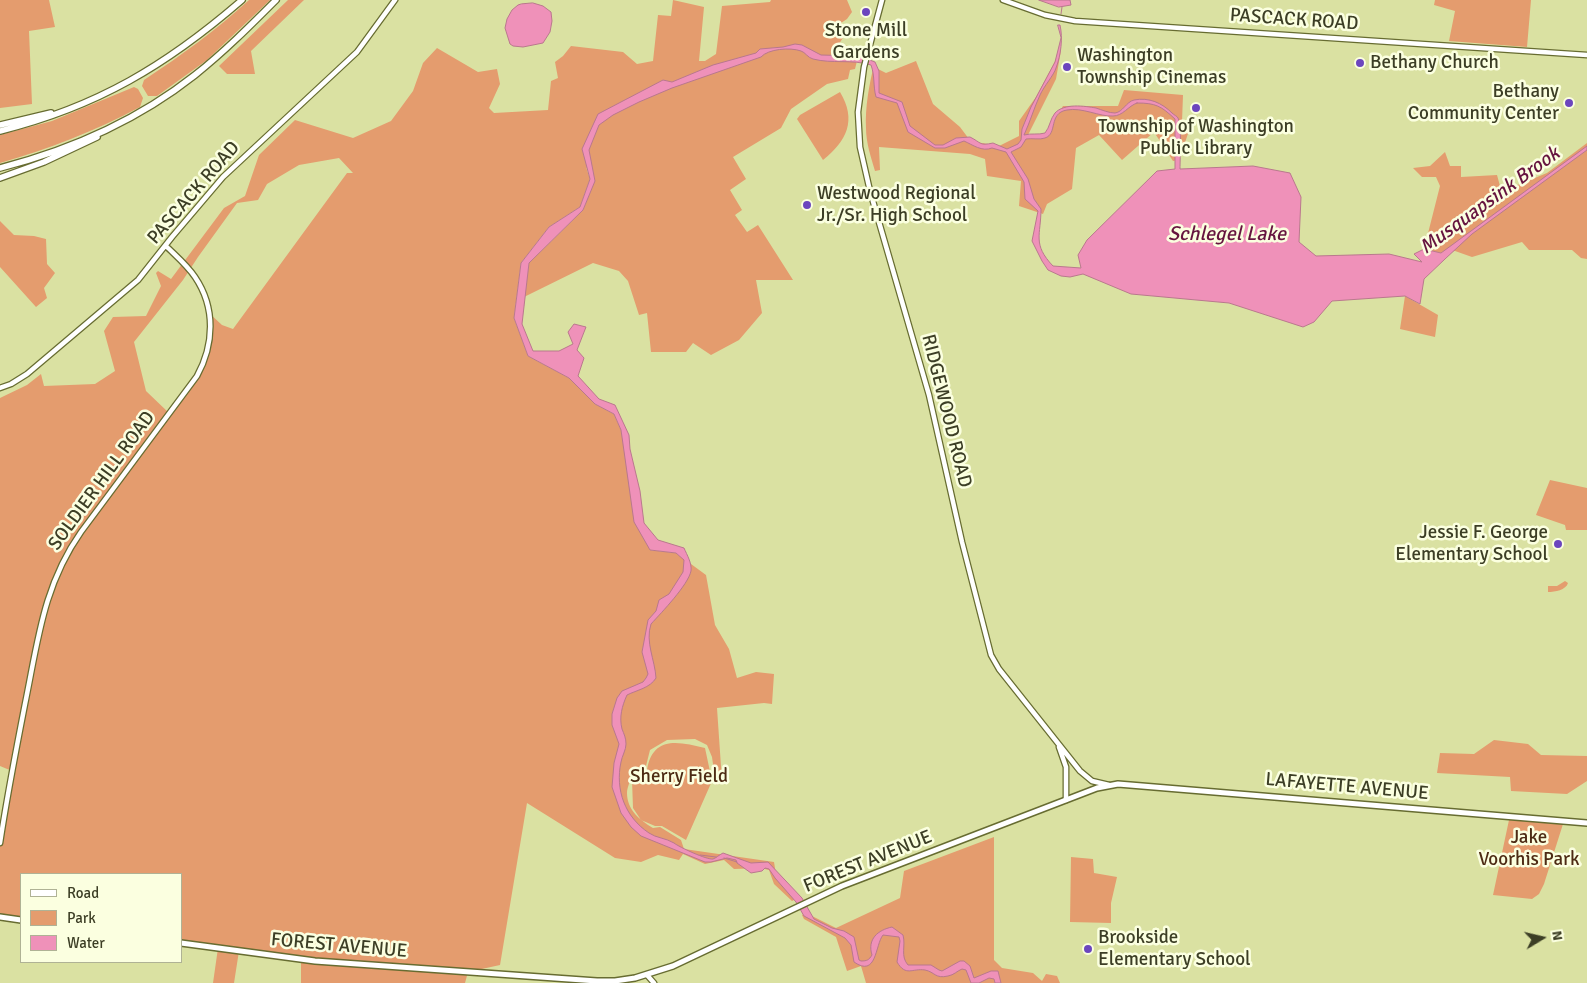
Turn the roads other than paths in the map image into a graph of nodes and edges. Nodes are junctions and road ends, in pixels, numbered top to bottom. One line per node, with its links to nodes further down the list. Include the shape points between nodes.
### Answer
1 (242, 0): 7 (highway, via 203,34 159,65)
2 (276, 0): 9 (highway, via 190,79)
3 (395, 0): 13 (street, PASCACK ROAD, via 357,52 232,168)
4 (882, 0): 15 (street, RIDGEWOOD ROAD, via 860,90 858,125 865,171 929,395 988,646 999,669)
5 (1003, 0): 6 (street, PASCACK ROAD, via 1045,15 1075,21)
6 (1587, 55)
7 (75, 108): 8 (highway); 10 (highway)
8 (0, 125)
9 (115, 126): 11 (highway, via 65,148); 12 (highway, via 91,141)
10 (0, 131)
11 (0, 168)
12 (0, 178)
13 (166, 246): 14 (street, PASCACK ROAD, via 132,286 27,374); 19 (street, SOLDIER HILL ROAD, via 189,269 204,294 210,322 208,350 197,376 81,532 55,577 42,617)
14 (0, 388)
15 (1057, 741): 16 (street, RIDGEWOOD ROAD, via 1087,778); 17 (street, via 1066,767)
16 (1106, 786): 17 (main road, FOREST AVENUE); 18 (main road, LAFAYETTE AVENUE, via 1128,784)
17 (1066, 800): 23 (main road, FOREST AVENUE, via 817,898 682,962)
18 (1587, 823)
19 (0, 843)
20 (0, 917): 21 (main road)
21 (20, 920)
22 (182, 944): 24 (main road, FOREST AVENUE, via 315,961)
23 (647, 975): 24 (main road, FOREST AVENUE); 26 (street)
24 (605, 981): 25 (street)
25 (621, 983)
26 (654, 983)

